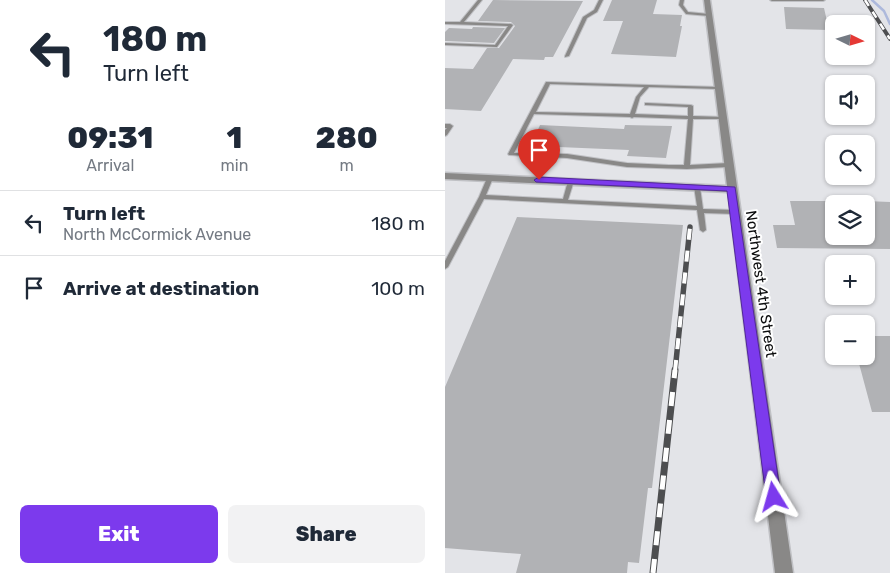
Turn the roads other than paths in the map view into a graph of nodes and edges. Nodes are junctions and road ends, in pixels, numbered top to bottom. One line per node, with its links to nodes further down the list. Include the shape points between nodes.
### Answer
1 (480, 0): 9 (lane)
2 (601, 0): 11 (lane, via 596,11 585,17)
3 (682, 0): 7 (lane, via 681,5 687,13)
4 (707, 0): 7 (street, Northwest 4th Street)
5 (772, 0): 6 (lane)
6 (823, 0)
7 (709, 15): 13 (street, Northwest 4th Street)
8 (445, 23): 9 (lane)
9 (461, 23): 10 (lane, via 511,25 496,46)
10 (445, 44)
11 (567, 56)
12 (648, 86): 13 (lane); 15 (lane, via 548,83); 16 (lane, via 638,97)
13 (717, 88): 18 (street, Northwest 4th Street)
14 (647, 104): 17 (lane, via 691,106)
15 (533, 113): 16 (lane); 22 (lane, via 511,154)
16 (632, 117): 17 (lane)
17 (691, 118): 18 (lane); 22 (lane)
18 (721, 118): 21 (street, Northwest 4th Street)
19 (445, 126): 20 (lane, via 450,126)
20 (445, 134)
21 (728, 165): 22 (lane); 27 (street, Northwest 4th Street)
22 (687, 167)
23 (445, 176): 24 (street)
24 (490, 178): 25 (street); 28 (lane)
25 (571, 181): 26 (street); 29 (lane)
26 (697, 187): 27 (street); 30 (lane)
27 (731, 189): 31 (street, Northwest 4th Street)
28 (481, 198): 29 (lane); 33 (lane)
29 (565, 201): 30 (lane)
30 (700, 209): 31 (lane); 32 (lane)
31 (734, 212): 34 (street, Northwest 4th Street)
32 (703, 230)
33 (445, 267)
34 (784, 573)

